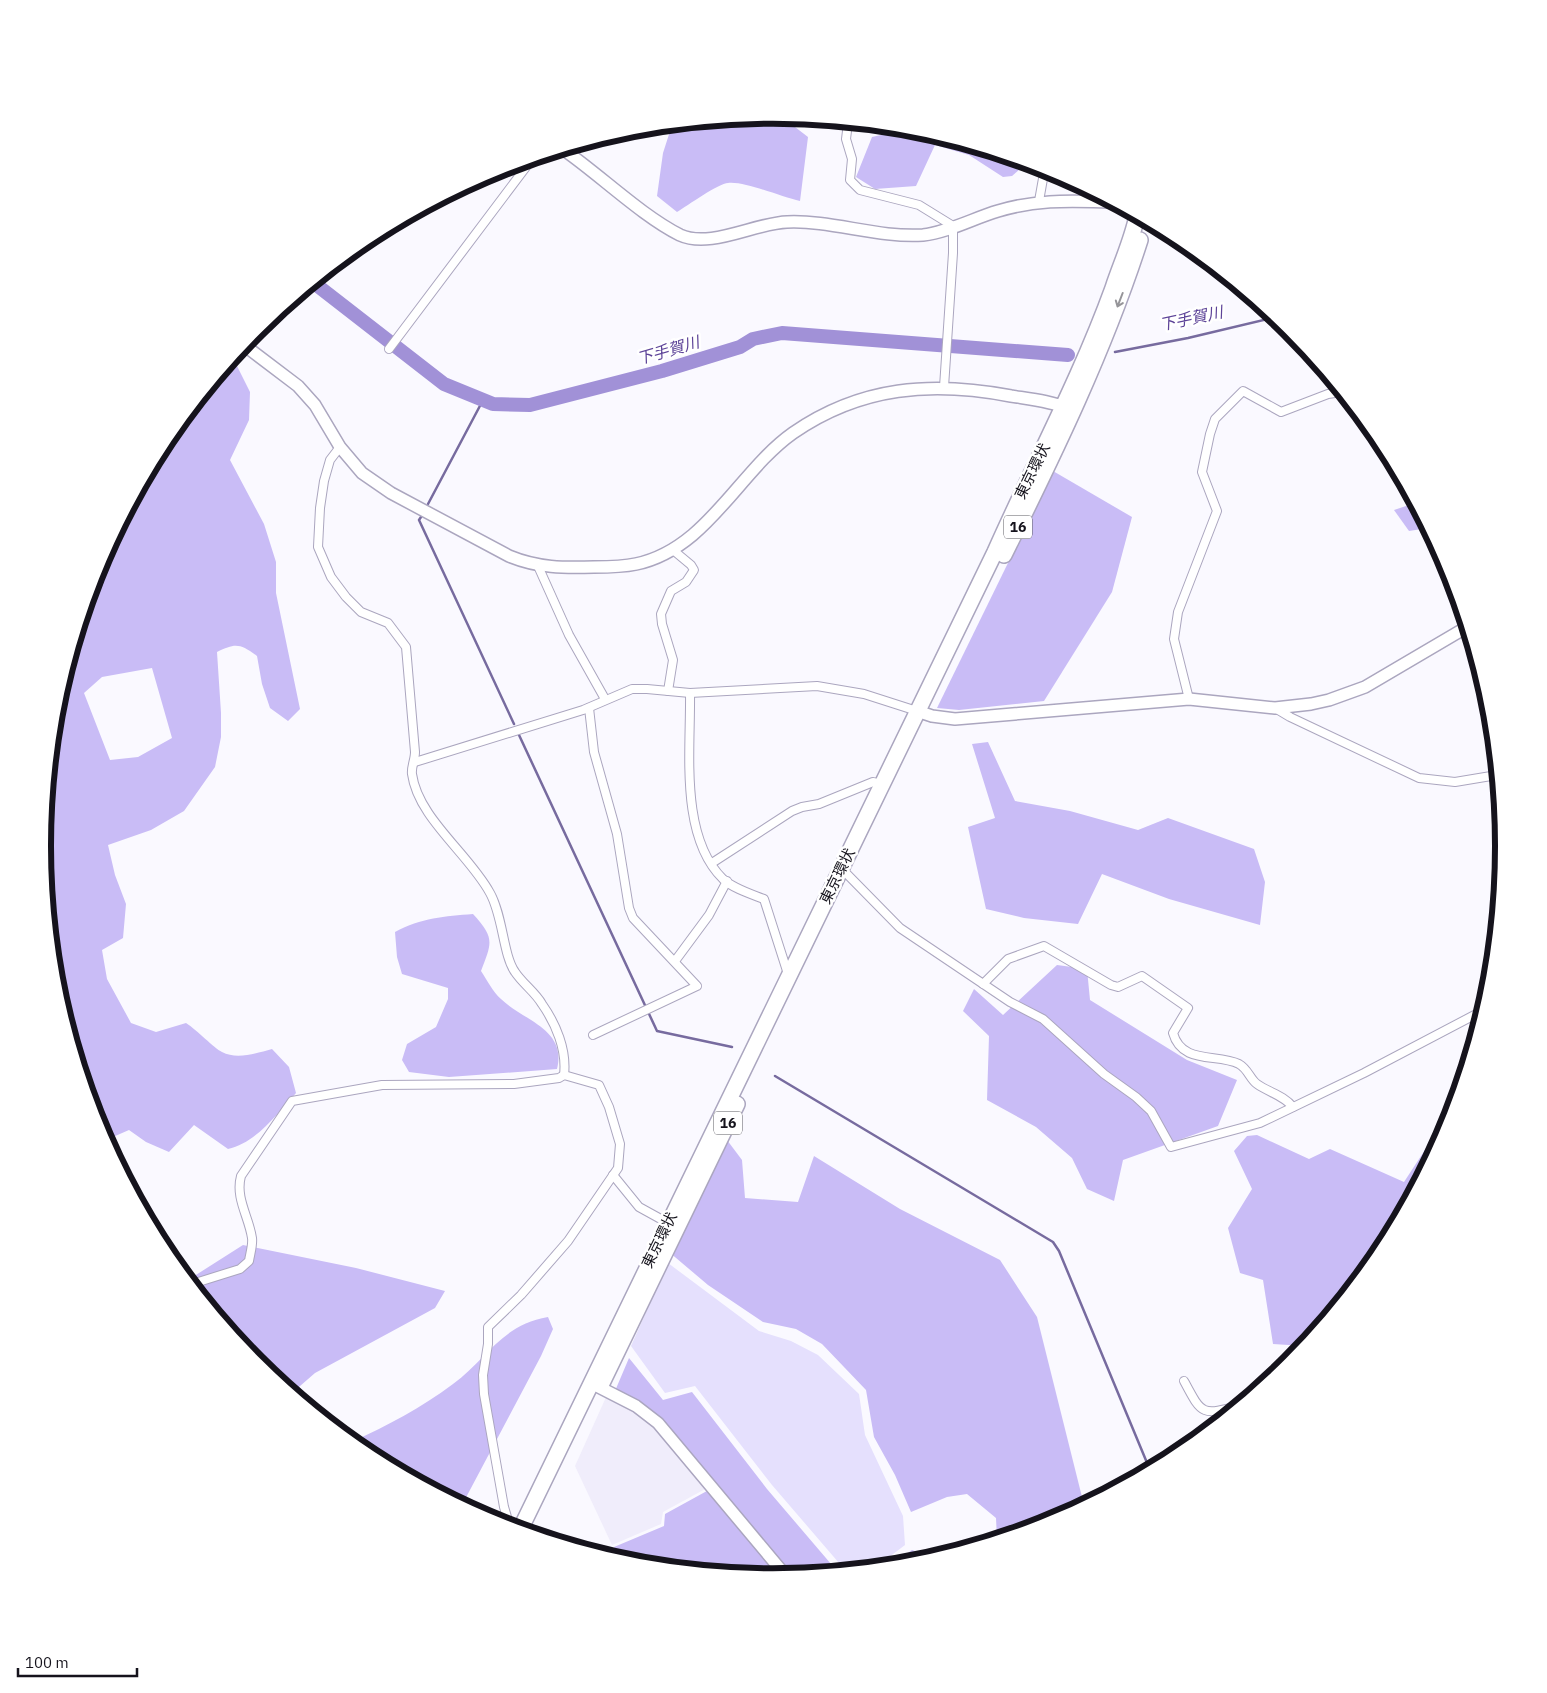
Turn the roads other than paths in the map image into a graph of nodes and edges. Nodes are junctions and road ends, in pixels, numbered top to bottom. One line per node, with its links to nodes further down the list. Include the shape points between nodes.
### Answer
1 (847, 128): 8 (street, via 846,139 852,159 850,180 860,190 919,205)
2 (570, 154): 8 (street, via 651,216 680,235 699,240 788,222 922,235)
3 (524, 169): 11 (street)
4 (1043, 177): 5 (street)
5 (1039, 201): 6 (street); 8 (street)
6 (1098, 202)
7 (1135, 221): 14 (highway, 東京環状 / 16)
8 (953, 226): 12 (street)
9 (1143, 226): 14 (highway, 東京環状 / 16, one-way to 14, via 1122,296)
10 (250, 349): 15 (street, via 298,386 315,405)
11 (389, 349)
12 (944, 387): 14 (street, via 972,389); 16 (street, via 877,395 812,421 762,460 698,529)
13 (1335, 393): 22 (street, via 1281,412 1243,391 1215,419 1202,472 1217,511 1178,612 1174,639)
14 (1069, 408): 25 (highway, 東京環状 / 16)
15 (340, 447): 17 (street, via 362,473 391,493 509,556); 26 (street, via 330,460 324,481 318,548 331,577 346,597 361,612 388,623 406,647)
16 (673, 550): 17 (street, via 636,564 565,568); 19 (street, via 694,570 686,582 671,591 661,614 673,660)
17 (538, 566): 21 (street, via 569,635)
18 (1462, 630): 24 (street, via 1365,686 1328,700)
19 (668, 691): 20 (street); 21 (street, via 632,689)
20 (690, 694): 25 (street, via 817,686 864,694); 29 (street, via 691,801 696,827)
21 (605, 699): 23 (street)
22 (1189, 699): 24 (street); 25 (street, via 955,719)
23 (589, 708): 26 (street); 32 (street, via 594,752 617,834 629,908 633,918)
24 (1275, 708): 27 (street, via 1419,778 1455,782)
25 (922, 712): 28 (highway, 東京環状 / 16); 30 (highway, 東京環状 / 16)
26 (415, 762): 37 (street, via 411,771 420,801 490,894 503,927 514,972 542,1004 559,1039 564,1053)
27 (1492, 776)
28 (881, 784): 29 (street, via 872,782 820,804 802,807); 30 (highway, 東京環状 / 16)
29 (712, 863): 31 (street)
30 (845, 870): 33 (highway, 東京環状 / 16); 34 (street, via 900,928); 43 (highway, 東京環状 / 16)
31 (727, 882): 32 (street, via 709,915); 33 (street, via 764,899)
32 (674, 961): 36 (street, via 698,986)
33 (789, 976): 40 (highway, 東京環状 / 16)
34 (983, 984): 38 (street, via 1043,1019 1104,1074 1136,1096 1151,1111 1171,1147 1244,1128); 38 (street, via 1008,959 1044,946 1111,985 1118,987 1142,976 1188,1008 1173,1033 1190,1054 1241,1065 1256,1084 1285,1097)
35 (1475, 1014): 38 (street)
36 (592, 1035)
37 (564, 1075): 39 (street, via 599,1085 620,1144 619,1162); 41 (street, via 514,1084 382,1085 292,1101 239,1182 242,1207 252,1238 249,1261 240,1269)
38 (1293, 1107)
39 (613, 1175): 40 (street, via 639,1206); 45 (street, via 562,1247 488,1327 484,1394)
40 (668, 1223): 43 (highway, 東京環状 / 16)
41 (198, 1282)
42 (1184, 1381): 44 (street, via 1197,1406 1204,1411)
43 (595, 1385): 46 (highway, 東京環状 / 16); 47 (highway, 東京環状 / 16); 48 (street, via 636,1406 658,1423)
44 (1224, 1411)
45 (507, 1518)
46 (523, 1524)
47 (532, 1527)
48 (780, 1569)

